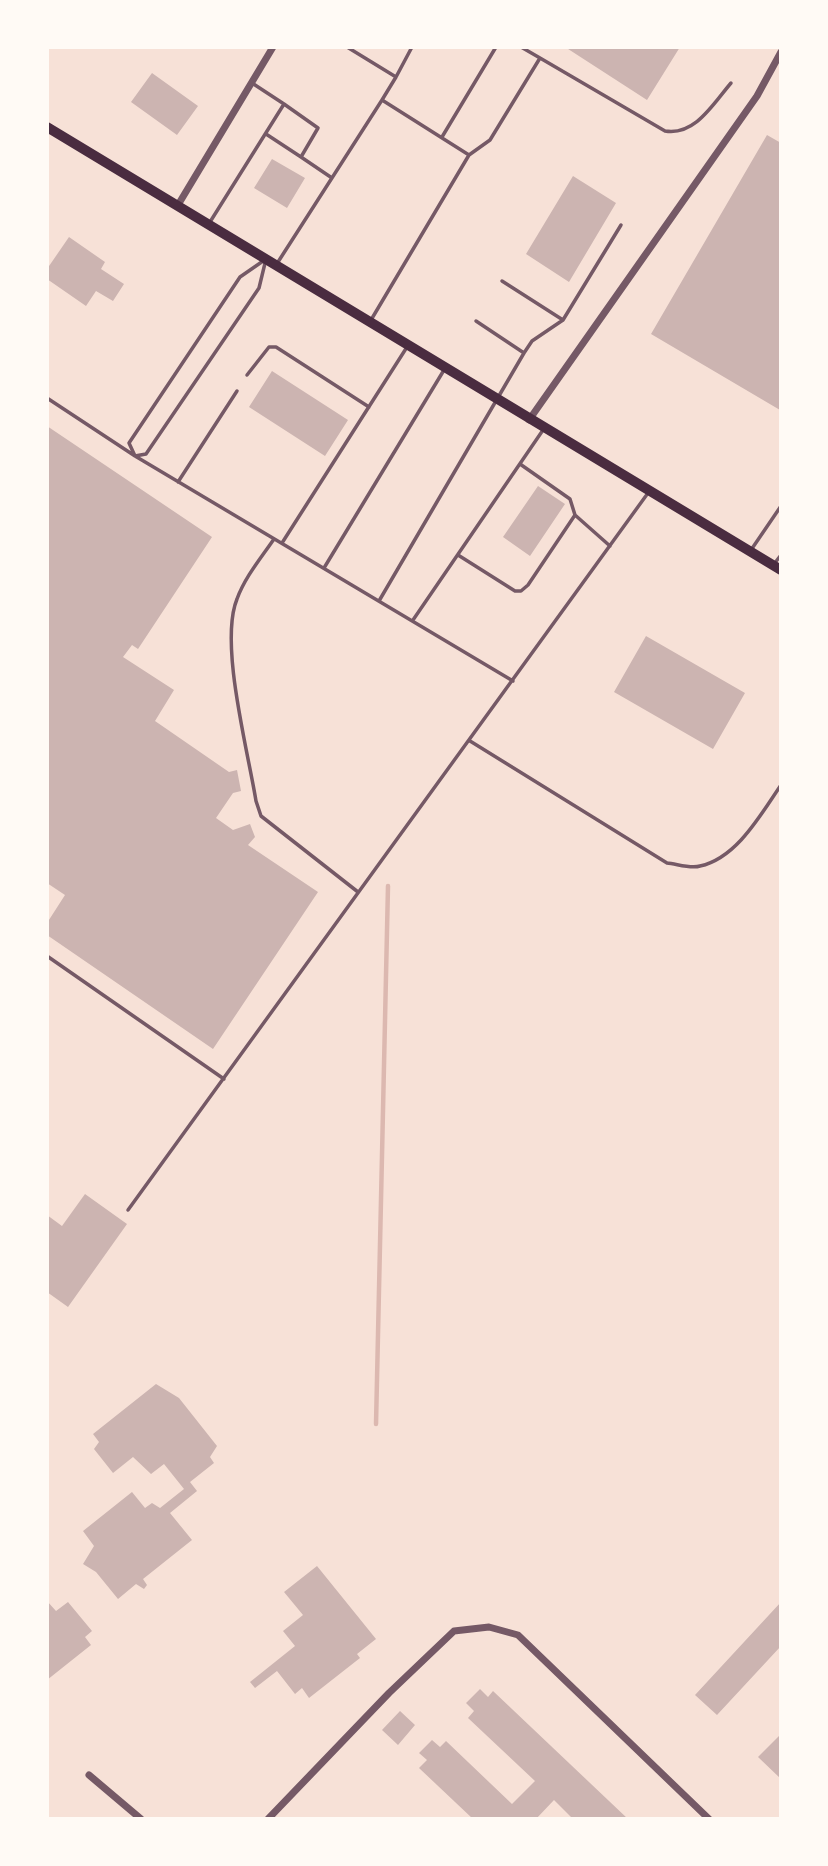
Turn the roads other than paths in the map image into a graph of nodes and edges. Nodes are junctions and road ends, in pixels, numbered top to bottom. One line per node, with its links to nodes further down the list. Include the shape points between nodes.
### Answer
1 (273, 47): 9 (street)
2 (347, 47): 8 (lane)
3 (412, 47): 8 (lane)
4 (496, 47): 15 (lane)
5 (521, 47): 7 (lane)
6 (781, 52): 35 (street, via 757,96)
7 (540, 58): 10 (lane, via 665,131 679,134); 16 (lane, via 490,140)
8 (396, 77): 11 (lane)
9 (252, 82): 12 (lane); 19 (street)
10 (731, 83)
11 (382, 100): 15 (lane); 18 (lane)
12 (284, 104): 14 (lane); 17 (lane, via 318,128)
13 (47, 127): 19 (main road)
14 (266, 134): 17 (lane); 20 (lane)
15 (442, 138): 16 (lane)
16 (469, 155): 26 (lane)
17 (301, 157): 18 (lane)
18 (332, 178): 22 (lane)
19 (178, 205): 20 (main road)
20 (209, 224): 22 (main road)
21 (621, 225): 24 (lane)
22 (271, 262): 26 (main road); 37 (lane, via 216,355 146,454); 37 (lane, via 240,277 129,443)
23 (502, 281): 24 (lane)
24 (563, 320): 28 (lane, via 532,341)
25 (476, 321): 28 (lane)
26 (370, 322): 27 (main road)
27 (408, 345): 29 (main road); 34 (lane)
28 (524, 353): 33 (lane)
29 (445, 368): 33 (main road); 49 (lane)
30 (247, 375): 34 (lane, via 263,352 276,347)
31 (237, 391): 39 (lane)
32 (47, 398): 37 (lane)
33 (496, 399): 35 (main road); 51 (lane)
34 (369, 407): 44 (lane)
35 (529, 419): 36 (main road)
36 (544, 428): 38 (lane); 40 (main road)
37 (135, 456): 39 (lane)
38 (520, 464): 42 (lane, via 570,499); 47 (lane)
39 (178, 482): 43 (lane)
40 (649, 491): 45 (lane); 46 (main road)
41 (781, 506): 46 (lane)
42 (575, 515): 45 (lane); 47 (lane, via 521,591)
43 (274, 539): 44 (lane); 56 (lane, via 242,589 232,616 230,646 256,801 261,816)
44 (282, 543): 49 (lane)
45 (610, 546): 53 (lane)
46 (750, 552): 50 (main road)
47 (458, 555): 52 (lane)
48 (781, 555): 50 (lane)
49 (324, 568): 51 (lane)
50 (777, 568)
51 (379, 601): 52 (lane)
52 (412, 621): 53 (lane)
53 (513, 681): 54 (lane)
54 (470, 741): 55 (lane, via 667,863 688,866 699,867 723,856 749,830); 56 (lane)
55 (781, 785)
56 (358, 892): 58 (lane)
57 (47, 956): 58 (lane)
58 (224, 1079): 59 (lane)
59 (128, 1210)
60 (89, 1775): 61 (street)
61 (141, 1819)
62 (268, 1819): 63 (street, via 454,1631 489,1627 517,1635)
63 (709, 1819)

